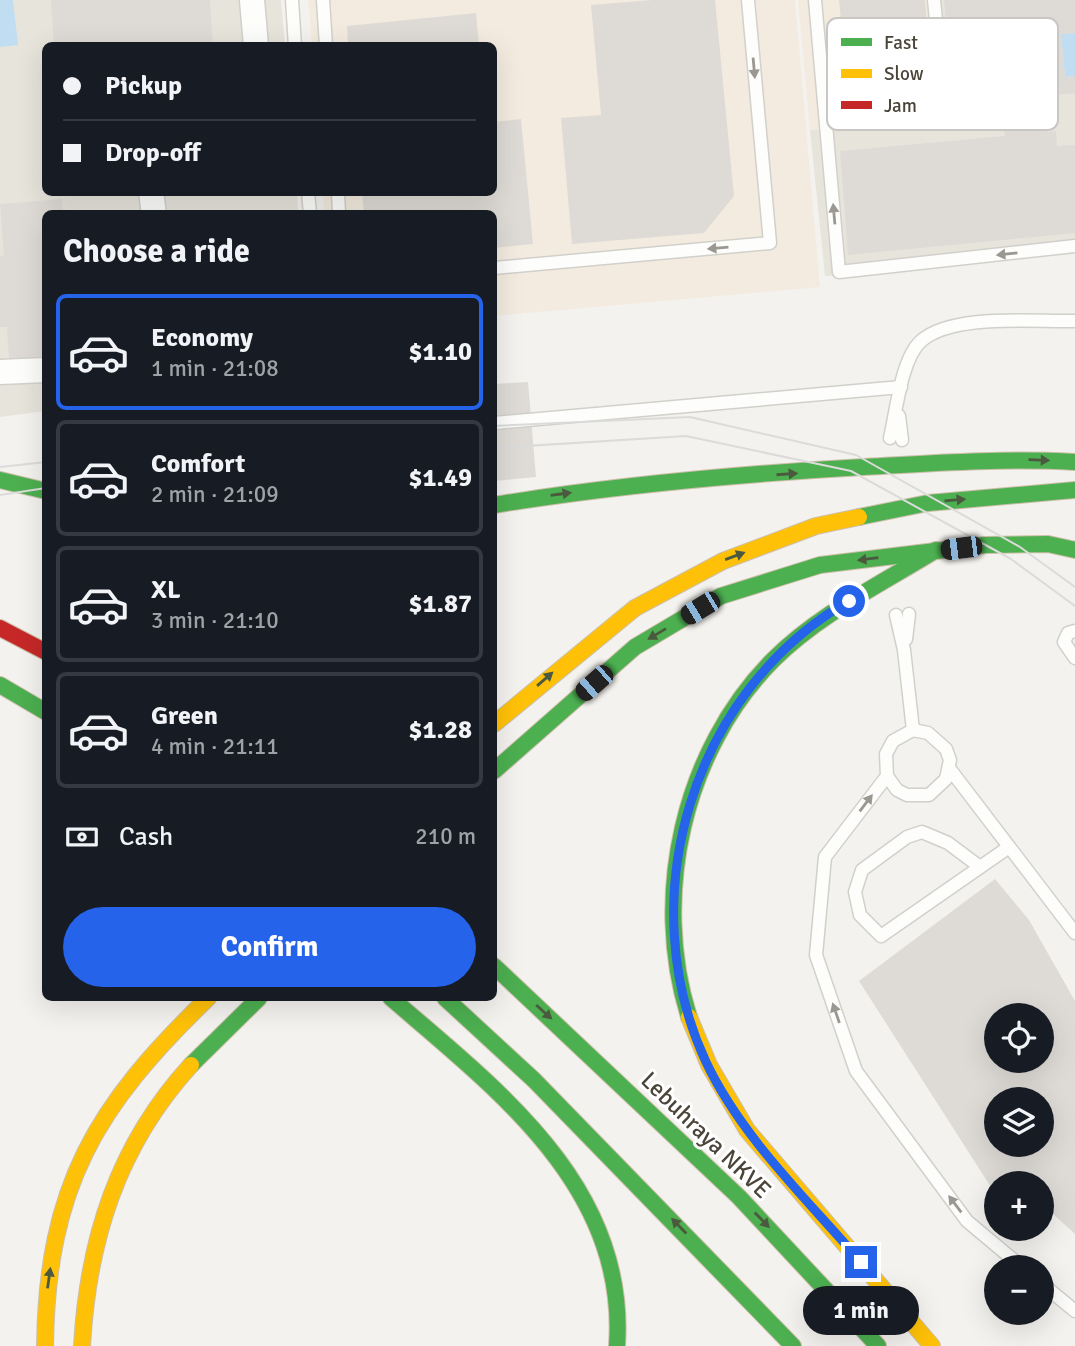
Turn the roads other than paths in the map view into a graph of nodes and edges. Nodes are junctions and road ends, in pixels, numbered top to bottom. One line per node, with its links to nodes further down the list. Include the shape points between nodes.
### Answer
1 (252, 0): 8 (street)
2 (292, 0): 9 (lane)
3 (323, 0): 10 (lane)
4 (748, 0): 15 (lane, one-way to 15, via 770,243)
5 (816, 0): 11 (lane)
6 (934, 0): 7 (lane)
7 (936, 18)
8 (256, 42)
9 (296, 42)
10 (327, 42)
11 (825, 105): 12 (lane, one-way to 11)
12 (827, 129)
13 (827, 130): 14 (lane, one-way to 13, via 839,272)
14 (1075, 246)
15 (497, 268)
16 (1075, 321): 19 (lane, via 945,328 920,341)
17 (42, 370): 18 (street)
18 (0, 372)
19 (901, 387): 20 (lane); 21 (lane)
20 (497, 423)
21 (896, 439)
22 (1075, 462): 26 (highway, one-way to 22, via 688,480 1020,460)
23 (0, 480): 24 (highway)
24 (42, 490)
25 (1075, 490): 36 (highway, one-way to 25, via 635,608 723,561 816,526 928,503)
26 (497, 505)
27 (1075, 550): 28 (highway, via 1048,544)
28 (936, 551): 38 (highway, one-way to 38, via 820,565 722,596 635,647); 57 (highway, via 832,610 772,661 745,692 722,726 691,798 679,842 673,918 682,994 722,1092 747,1130)
29 (902, 615): 37 (lane)
30 (0, 628): 32 (highway)
31 (1075, 631): 33 (lane, via 1068,633 1064,642)
32 (42, 650)
33 (1075, 658)
34 (0, 685): 35 (highway)
35 (42, 710)
36 (497, 722)
37 (913, 730): 39 (lane, via 937,738 946,749); 40 (lane, via 893,741 886,754)
38 (497, 768)
39 (950, 768): 40 (lane, via 938,789 917,797 897,790); 41 (lane)
40 (887, 776): 49 (lane, one-way to 40, via 968,1221 856,1071 816,955 825,858)
41 (1009, 847): 42 (lane); 43 (lane)
42 (980, 867): 42 (lane, via 881,936 860,915 855,892 862,870 907,837 922,832 948,843)
43 (1075, 933)
44 (497, 969): 56 (highway, Lebuhraya NKVE, one-way to 56, via 739,1197)
45 (205, 1001): 52 (highway, one-way to 45, via 46,1299 58,1230 91,1140 147,1059)
46 (256, 1001): 53 (highway, via 173,1084 115,1177 95,1237)
47 (394, 1001): 54 (highway, via 505,1098 573,1178 598,1224 608,1258 618,1298)
48 (448, 1001): 55 (highway, one-way to 48, via 544,1089)
49 (1008, 1255)
50 (1054, 1294): 51 (lane)
51 (1075, 1311)
52 (45, 1346)
53 (82, 1346)
54 (617, 1346)
55 (793, 1346)
56 (878, 1346)
57 (932, 1346)

